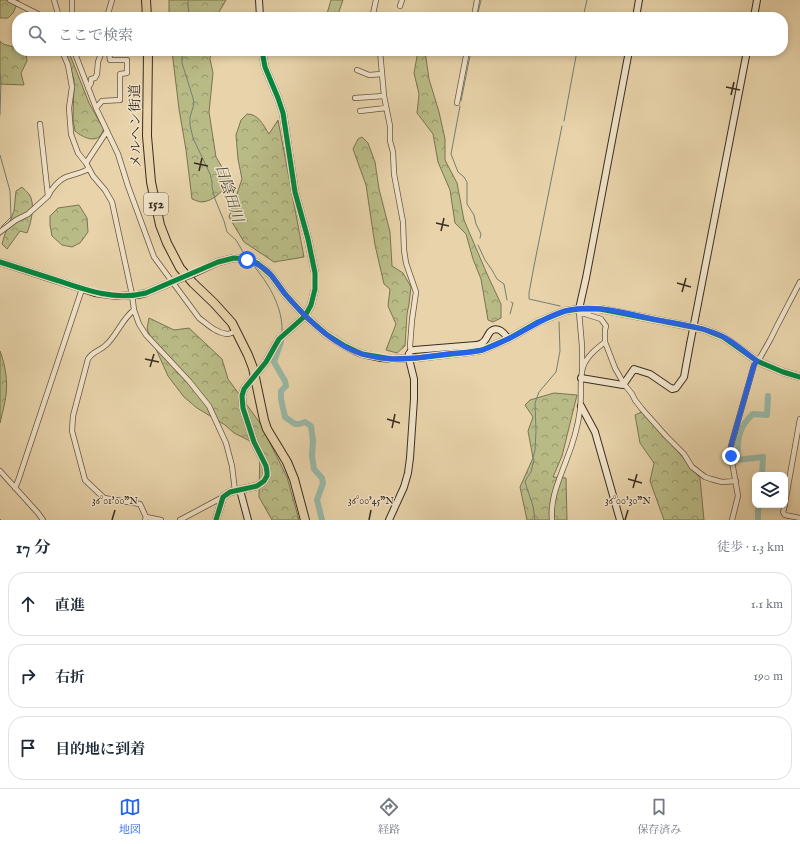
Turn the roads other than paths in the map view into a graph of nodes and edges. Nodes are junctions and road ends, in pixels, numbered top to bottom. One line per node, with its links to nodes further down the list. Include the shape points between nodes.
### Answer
1 (10, 0): 13 (street)
2 (54, 0): 14 (street)
3 (72, 0): 15 (street)
4 (112, 0): 16 (street)
5 (146, 0): 17 (highway)
6 (259, 0): 18 (street)
7 (376, 0): 19 (street)
8 (402, 0): 12 (street)
9 (477, 0): 20 (street)
10 (639, 0): 21 (street)
11 (757, 0): 22 (street)
12 (400, 6)
13 (34, 12)
14 (58, 12)
15 (72, 12)
16 (108, 12)
17 (147, 12)
18 (260, 12)
19 (373, 12)
20 (475, 12)
21 (637, 12)
22 (755, 12)
23 (64, 56): 44 (street, via 72,87 69,108 71,134 78,153)
24 (76, 56): 35 (street)
25 (100, 56): 35 (street, via 97,74 91,79)
26 (110, 56): 39 (street, via 110,60 127,60 127,73 120,74 120,100 102,101)
27 (148, 56): 55 (highway, メルヘン街道 / 152, via 147,136 150,176 160,225 180,268 232,323)
28 (263, 56): 54 (street, via 283,113 295,192 315,273 314,298)
29 (380, 56): 34 (street)
30 (466, 56): 38 (street)
31 (628, 56): 53 (street)
32 (746, 56): 63 (street, bridge, via 684,377 676,388 672,389 650,374 634,369)
33 (357, 70): 34 (street, via 369,75)
34 (382, 74): 36 (street)
35 (88, 88): 39 (street)
36 (384, 96): 37 (street); 40 (street)
37 (355, 98)
38 (457, 103)
39 (96, 108): 43 (street)
40 (386, 108): 41 (street); 58 (street, via 394,152 394,174 403,222 406,263 416,292)
41 (360, 111)
42 (40, 124): 46 (street)
43 (107, 131): 44 (street); 49 (street, via 118,154 154,257)
44 (86, 163): 45 (street)
45 (88, 169): 46 (street, via 61,180); 52 (street, bridge, via 112,202)
46 (48, 196): 47 (street, via 28,214)
47 (0, 232)
48 (0, 262): 51 (street)
49 (173, 282): 51 (street, via 138,295 117,296); 54 (street, bridge, via 218,262 234,258 252,261 271,275); 55 (street, via 199,318 218,331 228,334)
50 (800, 282): 59 (street)
51 (82, 289): 69 (street)
52 (134, 310): 70 (street, via 146,336 209,406 226,443); 74 (street, via 105,346 91,354 88,359 73,416 72,431 85,480 104,498 140,504)
53 (579, 311): 56 (street, via 565,311 552,316); 57 (street, via 601,319 606,326); 59 (street, via 600,309 703,329 723,337); 62 (street)
54 (305, 316): 56 (street, via 345,346 362,354 381,358 417,358 469,352 482,350); 60 (street, via 279,339 266,362)
55 (236, 331): 60 (highway, メルヘン街道 / 152, via 248,355)
56 (508, 339): 58 (street, via 504,332 495,329 482,344)
57 (605, 342): 62 (street, via 588,357); 63 (street)
58 (410, 352): 81 (street, bridge, via 414,379 410,458 404,487)
59 (757, 361): 61 (street); 67 (street, via 730,451)
60 (254, 376): 70 (street, via 244,389 243,408 254,442 266,466 267,476 257,486); 80 (highway, メルヘン街道 / 152, via 267,429 287,462)
61 (800, 377)
62 (581, 378): 63 (street); 64 (street)
63 (624, 384): 67 (street, via 642,409 684,454 692,467 711,479 722,482)
64 (581, 406): 82 (street, via 572,446 552,504); 83 (street, via 595,432)
65 (800, 419): 68 (street)
66 (0, 471): 69 (street)
67 (736, 481): 84 (street, via 738,496)
68 (788, 487)
69 (15, 488): 75 (street)
70 (238, 491): 71 (street, via 230,492); 79 (street)
71 (223, 497): 77 (street); 78 (street)
72 (784, 508): 73 (street, via 783,512 786,515)
73 (800, 518)
74 (145, 519): 76 (street)
75 (43, 520)
76 (162, 520)
77 (180, 520)
78 (216, 520)
79 (248, 520)
80 (305, 520)
81 (389, 520)
82 (552, 520)
83 (620, 520)
84 (732, 520)

